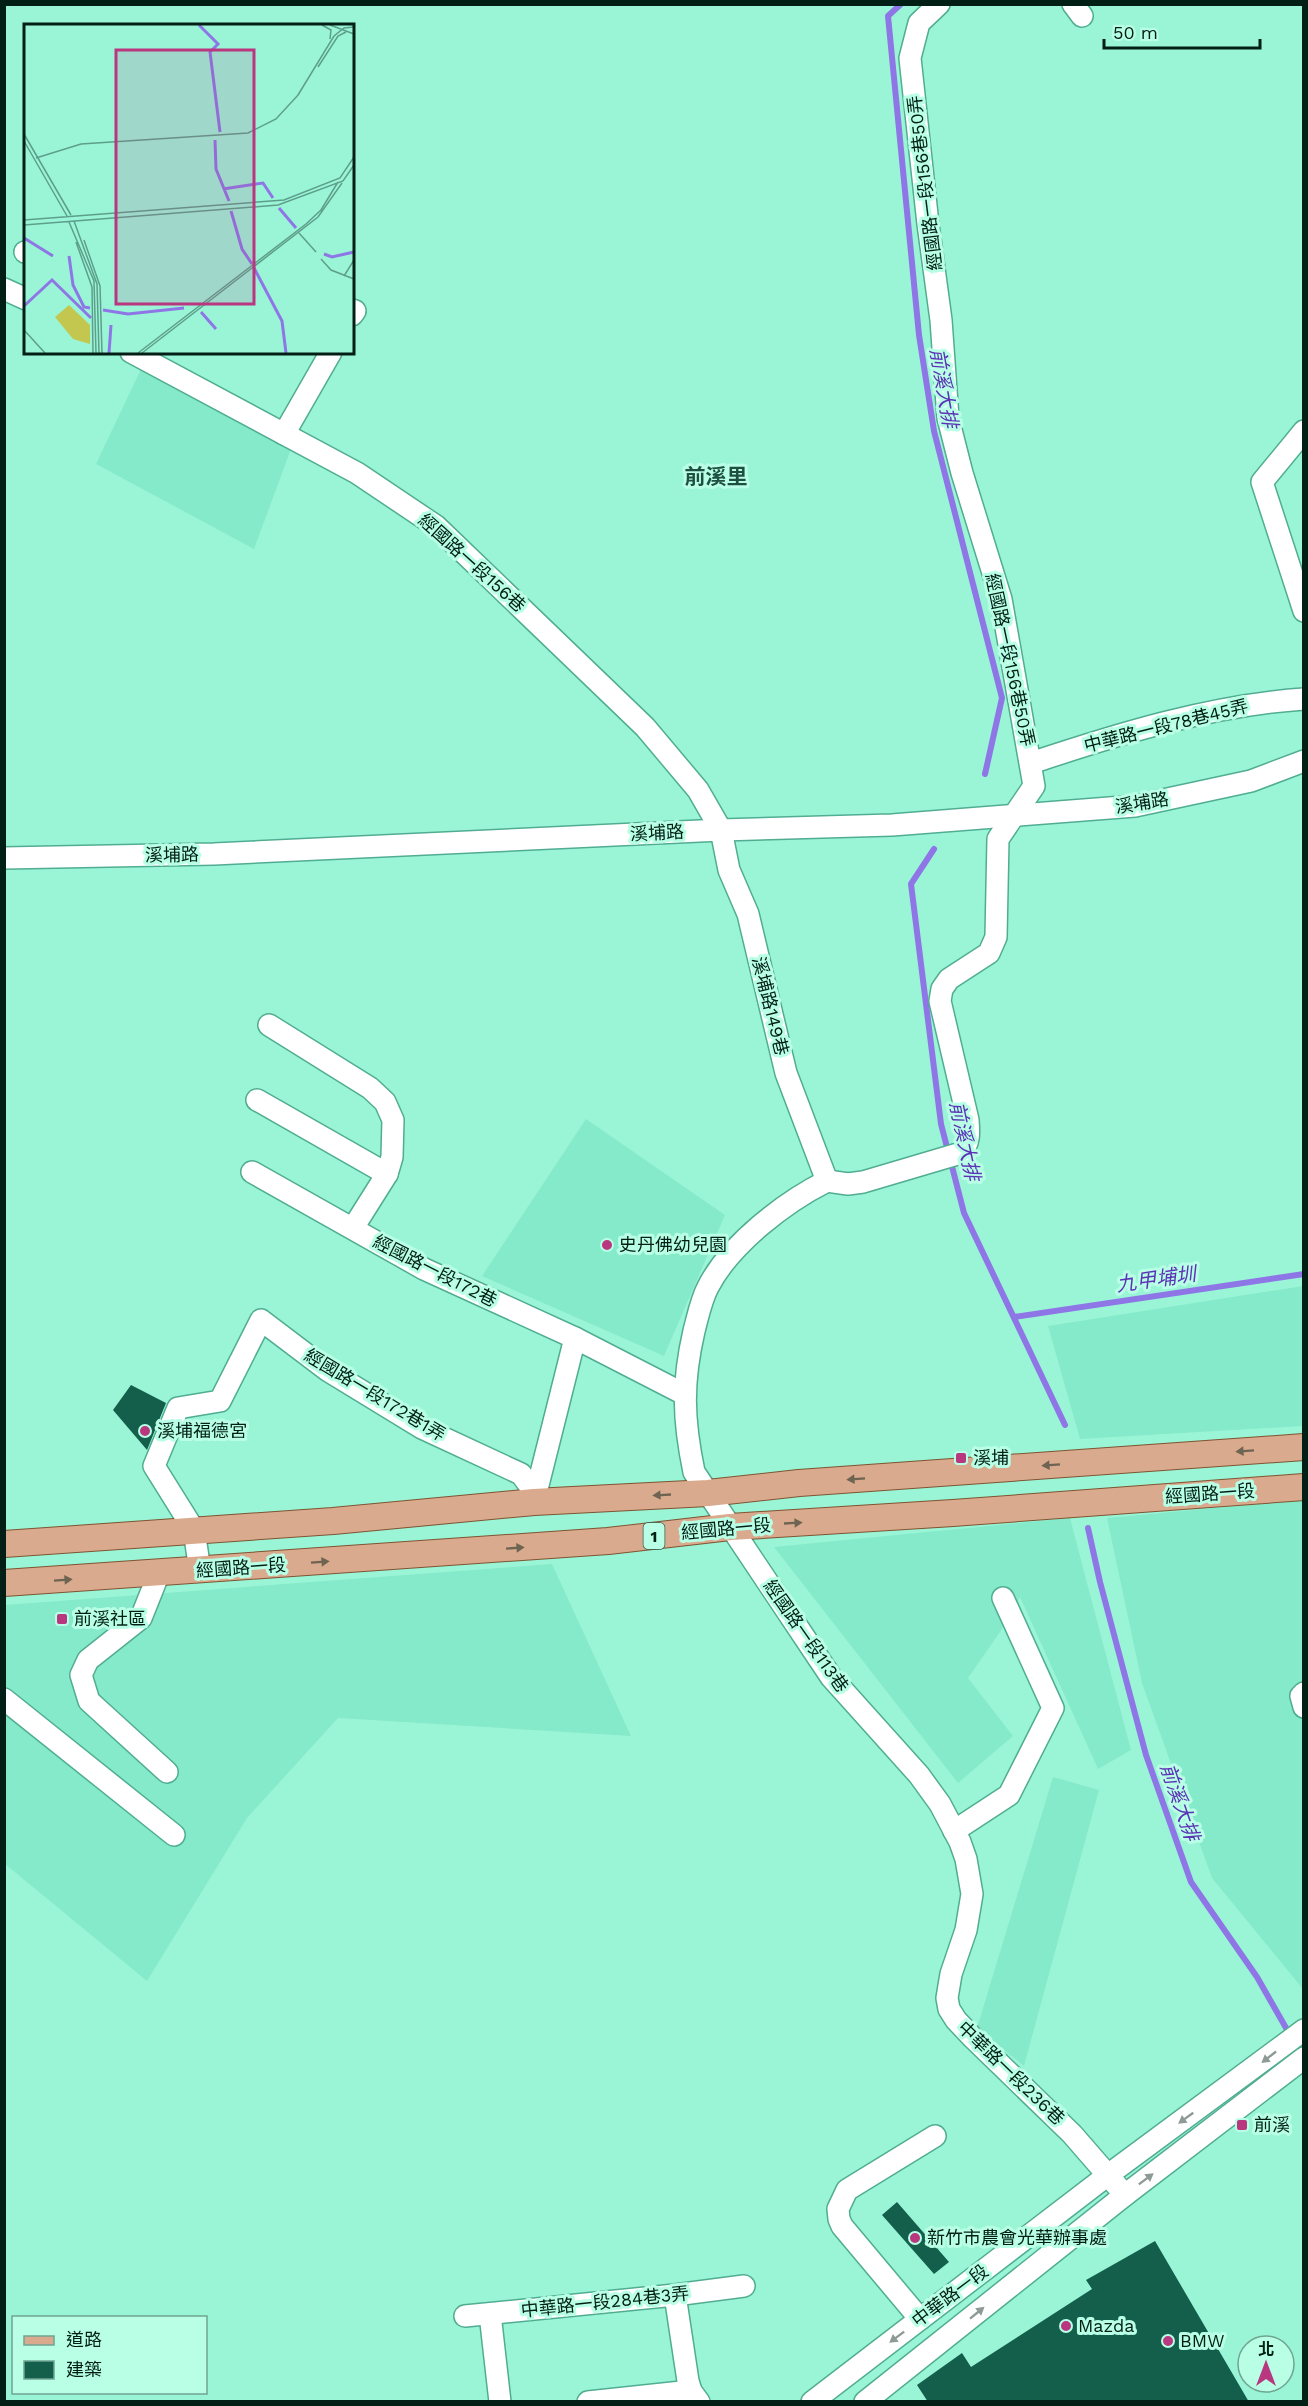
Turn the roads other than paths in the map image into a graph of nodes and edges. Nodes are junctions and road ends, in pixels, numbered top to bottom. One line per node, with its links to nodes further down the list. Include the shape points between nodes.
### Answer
1 (939, 4): 11 (street, 經國路一段156巷50弄, via 919,23 910,58 942,320 948,418 1001,599)
2 (4, 289): 3 (street)
3 (24, 298)
4 (135, 354): 7 (street, 經國路一段156巷)
5 (330, 354): 7 (street)
6 (1304, 431): 8 (street, via 1262,482)
7 (284, 434): 13 (street, 經國路一段156巷, via 357,472 436,526 645,727 698,790)
8 (1304, 611)
9 (1304, 699): 11 (street, 中華路一段78巷45弄, via 1267,702 1112,736)
10 (1304, 761): 12 (street, 溪埔路, via 1251,781 1135,806)
11 (1031, 763): 12 (street, 經國路一段156巷50弄, via 1034,786)
12 (1016, 816): 13 (street, 溪埔路, via 892,825); 19 (street, 經國路一段156巷50弄, via 998,839 996,937 989,952 949,979 940,1001 968,1120 966,1147 961,1153 863,1182)
13 (721, 830): 14 (street, 溪埔路, via 225,854); 19 (street, 溪埔路149巷, via 729,870 748,914 786,1073)
14 (4, 858)
15 (269, 1025): 18 (street, 經國路一段172巷, via 370,1088 385,1102 393,1120 394,1136)
16 (257, 1100): 18 (street)
17 (252, 1172): 20 (street)
18 (387, 1174): 20 (street, 經國路一段172巷)
19 (827, 1181): 22 (street, via 764,1223 708,1286 688,1357)
20 (353, 1228): 21 (street, 經國路一段172巷, via 424,1269)
21 (574, 1338): 22 (street, 經國路一段172巷); 26 (street)
22 (684, 1394): 25 (street, via 694,1472)
23 (1304, 1447): 25 (main road, one-way to 25)
24 (1304, 1487): 27 (main road, 經國路一段 / 1, one-way to 24)
25 (708, 1492): 26 (main road, one-way to 26); 27 (street, 經國路一段113巷)
26 (534, 1502): 28 (main road); 28 (street, 經國路一段172巷1弄, via 521,1474 422,1428 327,1370 261,1320 220,1401 177,1408 154,1466)
27 (730, 1527): 30 (main road, 經國路一段 / 1, one-way to 27, via 608,1541); 36 (street, 經國路一段113巷, via 831,1677 919,1775)
28 (194, 1530): 29 (main road); 30 (street, 經國路一段172巷1弄)
29 (4, 1544)
30 (200, 1570): 31 (main road, 經國路一段 / 1)
31 (159, 1573): 32 (main road, 經國路一段 / 1, one-way to 31); 35 (street, via 141,1618 88,1660 81,1674 89,1701)
32 (4, 1583)
33 (1004, 1598): 36 (street, via 1053,1708 1009,1795)
34 (4, 1700): 37 (street)
35 (167, 1772)
36 (954, 1831): 41 (street, 中華路一段236巷, via 966,1859 972,1894 966,1930 949,1980 949,2009)
37 (174, 1835)
38 (1304, 2030): 41 (street, 中華路一段, one-way to 41)
39 (1304, 2058): 42 (street, 中華路一段, one-way to 39)
40 (935, 2136): 47 (street, via 847,2190 838,2209 842,2226)
41 (1108, 2175): 42 (street, 中華路一段236巷); 47 (street, 中華路一段)
42 (1125, 2195): 52 (street, 中華路一段, one-way to 42)
43 (744, 2286): 44 (street, 中華路一段284巷3弄)
44 (675, 2295): 45 (street, 中華路一段284巷3弄); 48 (street)
45 (490, 2314): 46 (street, 中華路一段284巷3弄); 49 (street)
46 (465, 2316)
47 (920, 2319): 51 (street, 中華路一段, one-way to 51)
48 (695, 2396): 50 (street)
49 (500, 2402)
50 (588, 2402)
51 (812, 2402)
52 (865, 2402)

